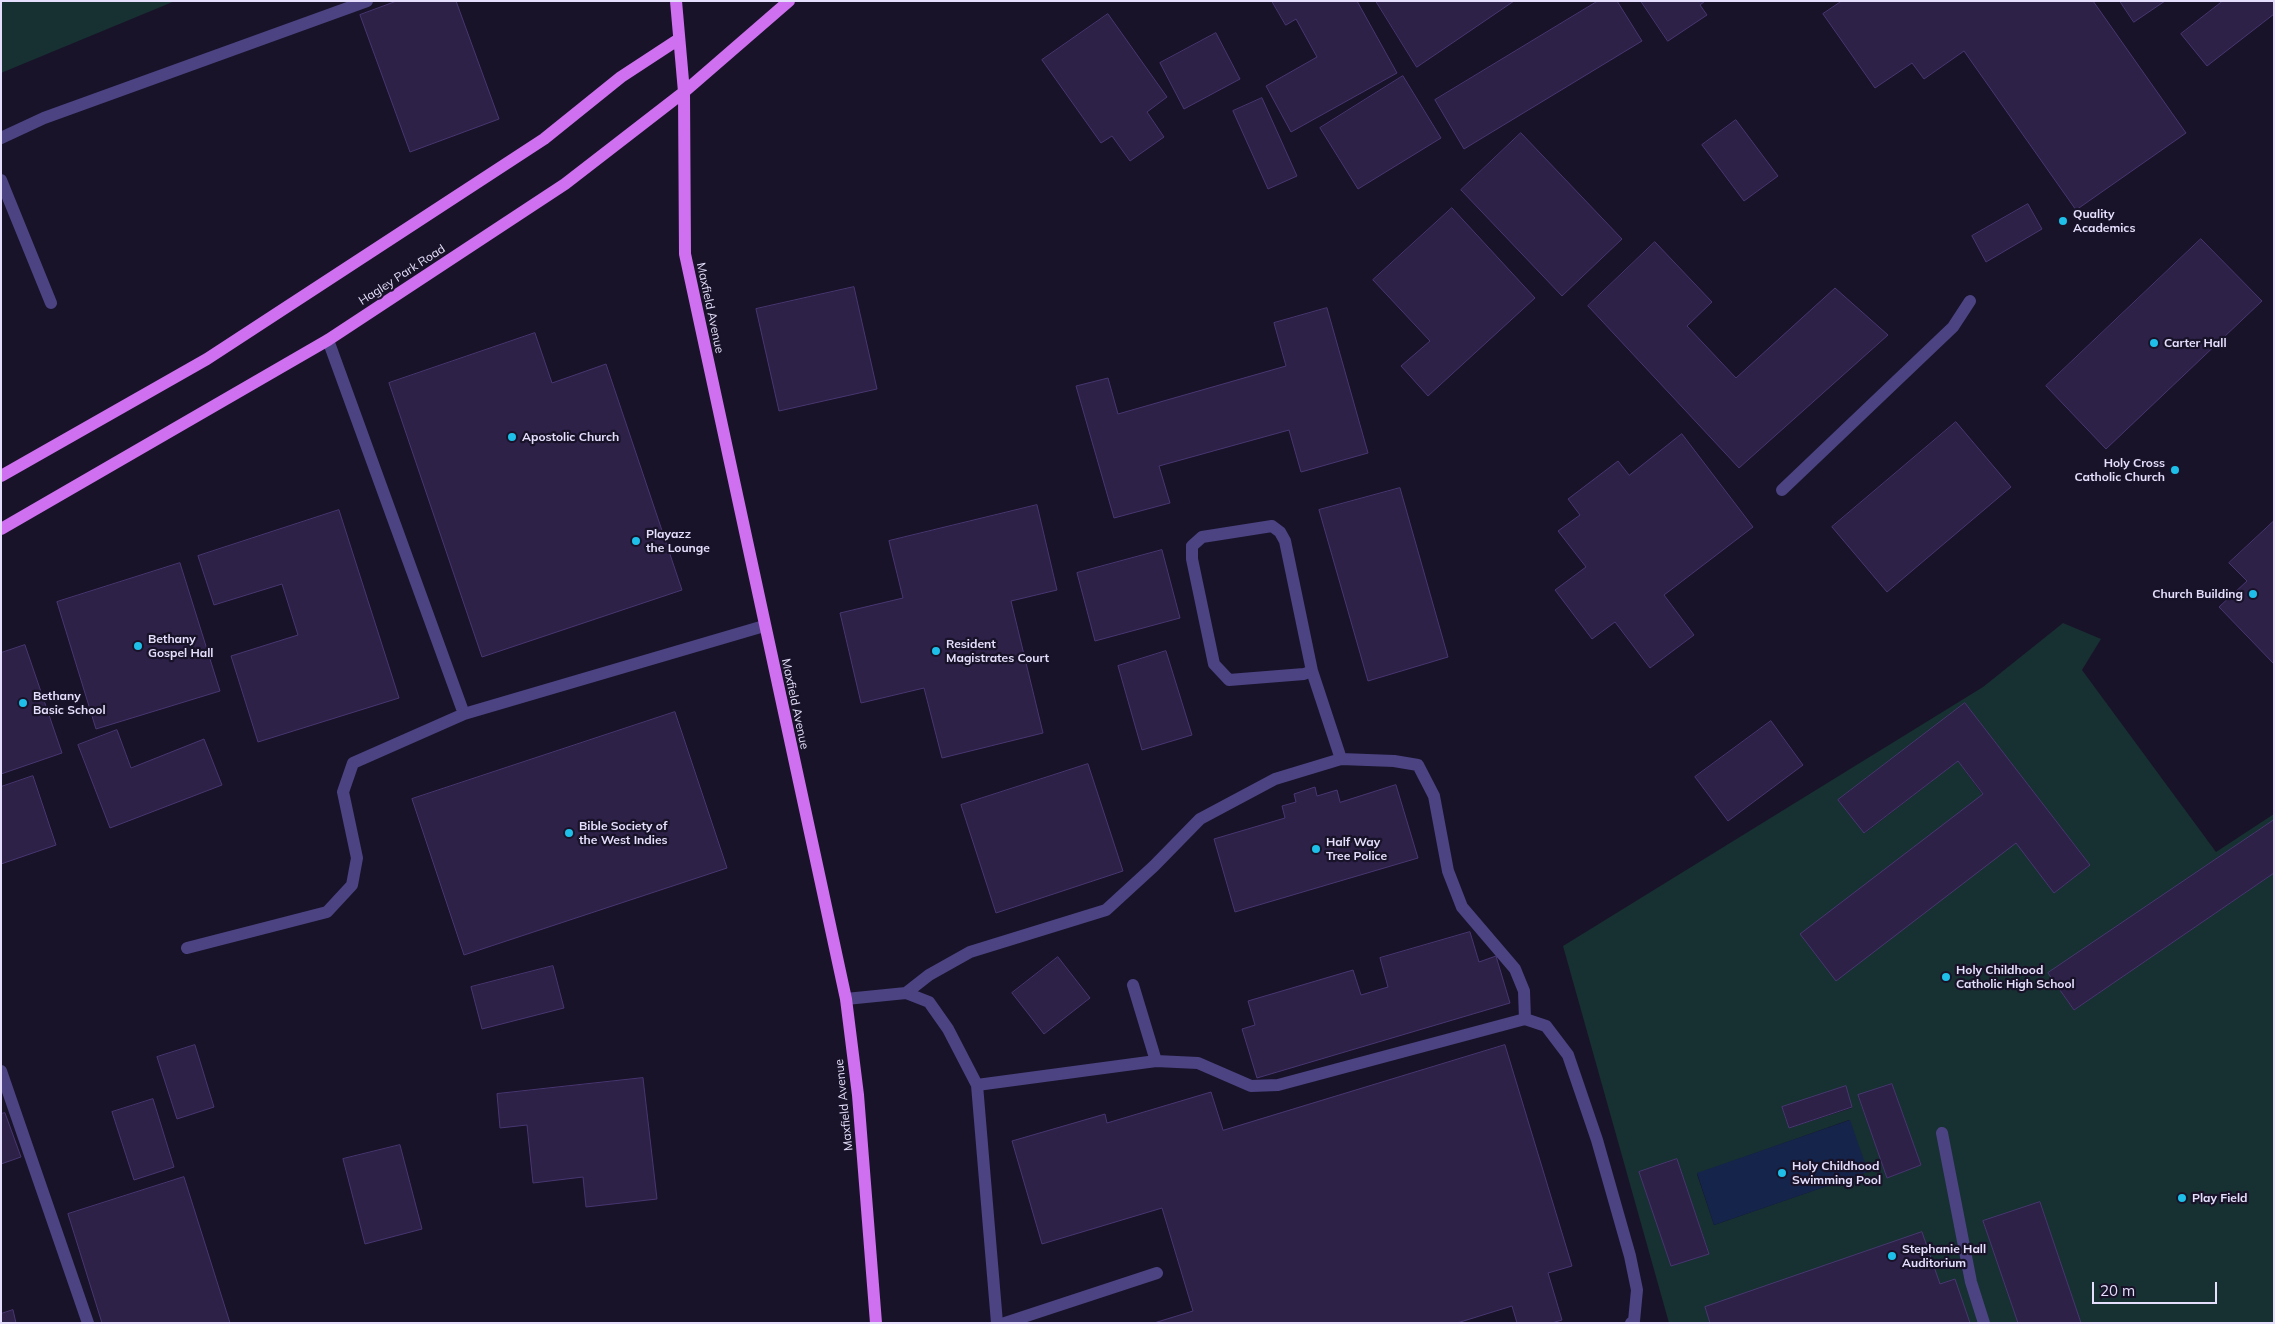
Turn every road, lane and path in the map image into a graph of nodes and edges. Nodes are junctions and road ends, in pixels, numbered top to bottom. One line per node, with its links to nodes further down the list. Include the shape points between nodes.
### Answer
1 (367, 1): 6 (street, via 44,118)
2 (676, 1): 4 (main road, Maxfield Avenue)
3 (789, 1): 5 (main road, Hagley Park Road)
4 (679, 39): 5 (main road, Maxfield Avenue); 11 (main road, via 622,77 544,139 207,359)
5 (684, 92): 10 (main road, Hagley Park Road, via 565,184); 14 (main road, Maxfield Avenue, via 684,254)
6 (1, 138)
7 (1, 180): 9 (street)
8 (1970, 301): 12 (street, via 1954,327)
9 (51, 303)
10 (328, 340): 13 (main road, Hagley Park Road); 16 (street)
11 (1, 476)
12 (1782, 490)
13 (1, 528)
14 (764, 626): 16 (street); 21 (main road, Maxfield Avenue)
15 (1312, 671): 15 (street, via 1285,541 1280,532 1272,526 1202,537 1192,546 1192,559 1214,664 1229,680); 17 (street)
16 (464, 714): 18 (street, via 353,764 343,792 357,858 352,886 327,912)
17 (1341, 759): 20 (street, via 1275,779 1200,819 1106,910 970,952 928,975); 22 (street, via 1418,765 1434,796 1448,872 1462,907 1515,969 1524,991)
18 (187, 948)
19 (1133, 985): 23 (street)
20 (906, 993): 21 (street); 25 (street, via 929,1002 948,1029)
21 (846, 999): 29 (main road, Maxfield Avenue, via 858,1095)
22 (1525, 1019): 23 (street, via 1278,1085 1251,1086 1198,1063); 32 (street, via 1546,1026 1568,1055 1597,1140 1630,1256 1637,1290 1634,1321)
23 (1156, 1061): 25 (street)
24 (1, 1071): 28 (street)
25 (977, 1086): 30 (street)
26 (1942, 1133): 33 (street, via 1971,1282)
27 (1157, 1273): 31 (street)
28 (88, 1323)
29 (876, 1323)
30 (998, 1323)
31 (1005, 1323)
32 (1631, 1323)
33 (1984, 1323)

